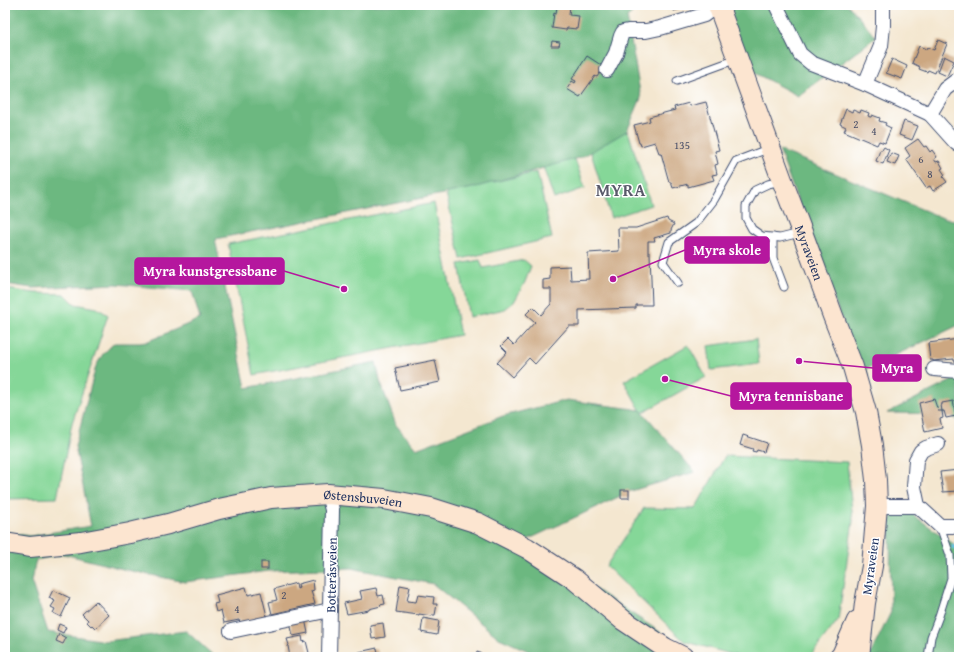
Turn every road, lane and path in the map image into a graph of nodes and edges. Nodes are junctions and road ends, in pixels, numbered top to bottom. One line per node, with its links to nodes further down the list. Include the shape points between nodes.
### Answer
1 (776, 5): 8 (street, via 800,54 811,63)
2 (883, 5): 8 (street, via 881,46)
3 (712, 9): 4 (main road, Myraveien); 5 (street, via 704,15 660,28 623,32)
4 (737, 58): 6 (lane); 11 (main road, Myraveien)
5 (607, 70)
6 (677, 80)
7 (959, 80): 9 (street, via 944,89)
8 (865, 84): 9 (street)
9 (930, 114): 10 (street)
10 (959, 145)
11 (770, 148): 12 (main road, Myraveien); 15 (lane, via 736,161 714,200 696,223 669,242 663,262)
12 (782, 180): 13 (main road, Myraveien); 14 (lane, via 755,190 746,206 746,218 752,229 762,236)
13 (802, 232): 14 (lane, via 780,238); 21 (main road, Myraveien, via 853,367 864,404 872,445)
14 (772, 237): 16 (lane, via 773,258)
15 (678, 283)
16 (784, 287)
17 (934, 369): 18 (street)
18 (959, 371)
19 (938, 444): 22 (street, via 921,451 916,460 914,487)
20 (328, 494): 25 (main road, Østensbuveien, via 271,498 219,509 145,530 80,542 30,547); 27 (street, Botteråsveien, via 332,510); 30 (main road, Østensbuveien, via 407,503 478,523 527,548 574,579 623,620)
21 (877, 506): 22 (street); 26 (main road, Myraveien, via 872,566)
22 (918, 506): 23 (street)
23 (940, 526): 24 (street); 33 (lane, via 950,555 951,578 931,637)
24 (959, 526)
25 (5, 543)
26 (865, 603): 31 (main road, Myraveien); 32 (main road, Myraveien)
27 (330, 610): 28 (street); 29 (street, Botteråsveien)
28 (231, 631)
29 (329, 657)
30 (683, 657)
31 (840, 657)
32 (859, 657)
33 (928, 657)

